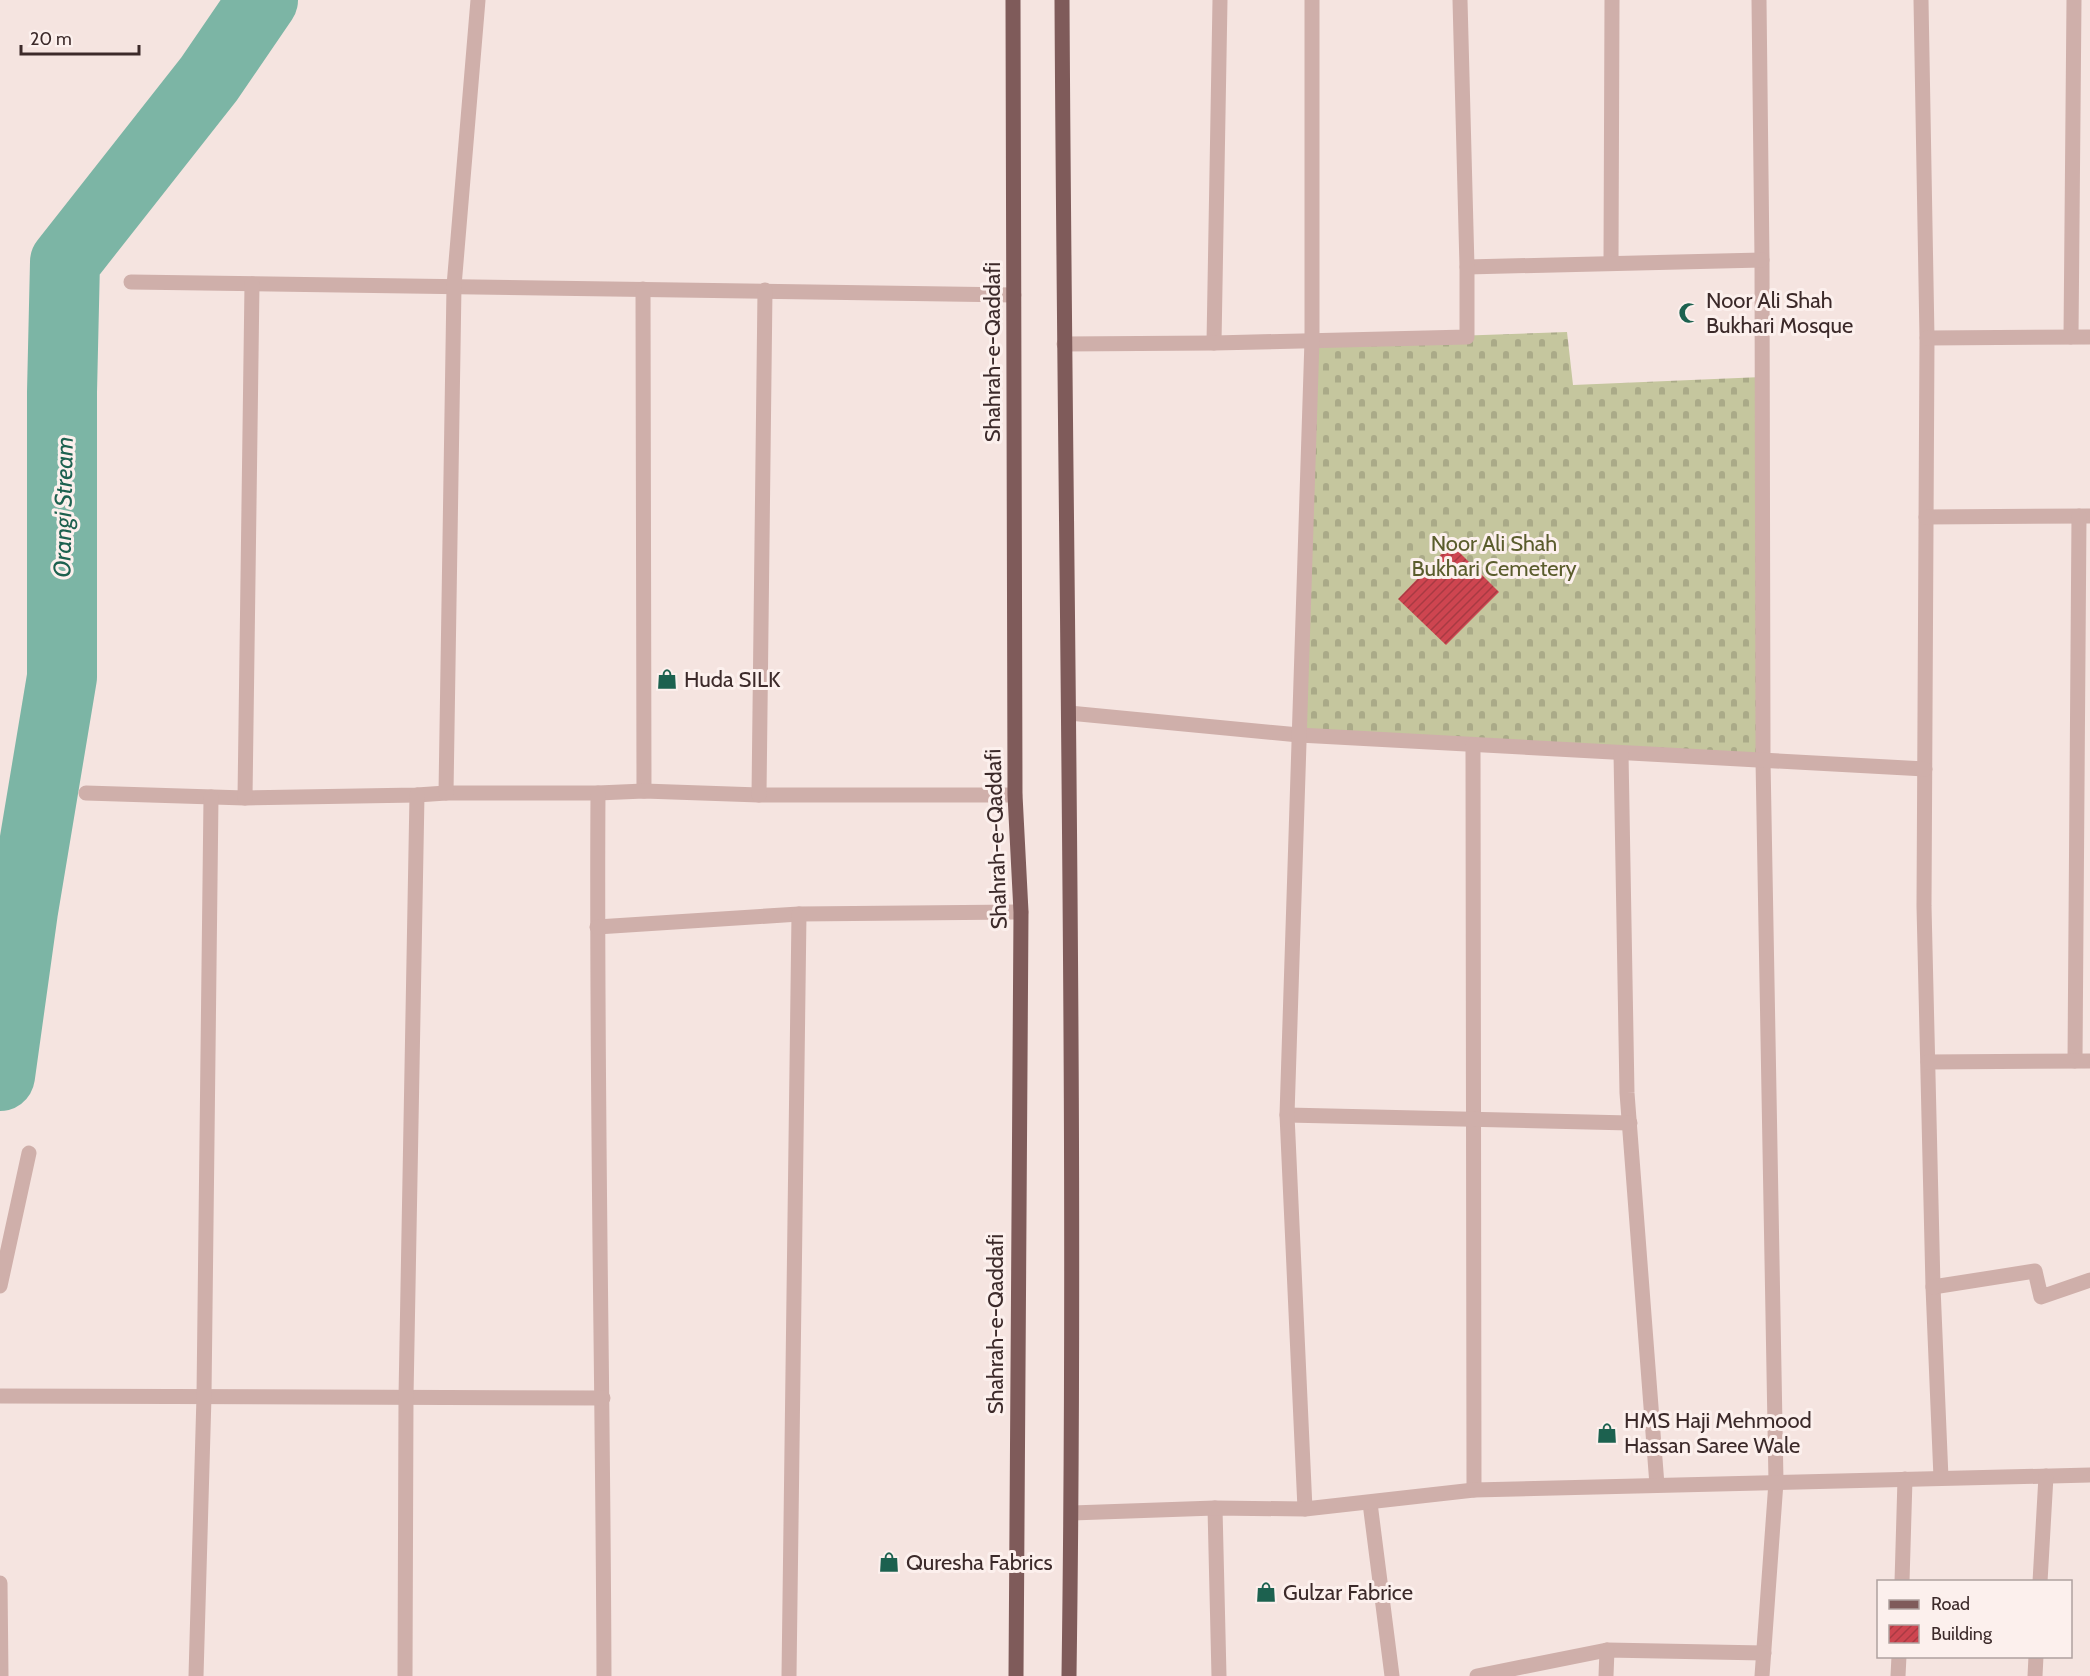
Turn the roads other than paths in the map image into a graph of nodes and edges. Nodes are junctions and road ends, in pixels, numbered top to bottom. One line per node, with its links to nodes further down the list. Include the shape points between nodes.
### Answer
1 (478, 0): 16 (street)
2 (1013, 0): 19 (main road, Shahrah-e-Qaddafi)
3 (1062, 0): 25 (main road)
4 (1221, 0): 24 (street)
5 (1312, 0): 23 (street)
6 (1460, 0): 13 (street)
7 (1612, 0): 12 (street)
8 (1759, 0): 11 (street)
9 (1921, 0): 22 (street)
10 (2074, 0): 20 (street)
11 (1762, 260): 12 (street); 32 (street)
12 (1611, 263): 13 (street)
13 (1467, 267): 23 (street, via 1467,337)
14 (131, 282): 15 (street)
15 (252, 284): 16 (street); 42 (street)
16 (454, 286): 17 (street); 36 (street)
17 (643, 289): 18 (street); 34 (street)
18 (765, 290): 19 (street); 39 (street)
19 (1014, 295): 40 (main road, Shahrah-e-Qaddafi)
20 (2071, 337): 21 (street); 22 (street)
21 (2090, 337)
22 (1927, 338): 27 (street)
23 (1312, 340): 24 (street); 29 (street)
24 (1214, 343): 25 (street)
25 (1064, 344): 28 (main road)
26 (2084, 516): 27 (street); 46 (street)
27 (1926, 517): 33 (street)
28 (1069, 713): 29 (street); 69 (main road)
29 (1299, 735): 30 (street); 48 (street)
30 (1473, 745): 31 (street); 49 (street)
31 (1621, 753): 32 (street); 50 (street)
32 (1763, 760): 33 (street); 63 (street)
33 (1925, 769): 47 (street)
34 (644, 791): 37 (street); 39 (street)
35 (86, 793): 41 (street)
36 (446, 793): 37 (street); 38 (street)
37 (598, 794): 45 (street)
38 (417, 795): 42 (street); 57 (street)
39 (759, 795): 40 (street)
40 (1015, 795): 43 (main road, Shahrah-e-Qaddafi)
41 (211, 797): 42 (street); 56 (street)
42 (245, 798)
43 (1021, 912): 44 (street); 82 (main road, Shahrah-e-Qaddafi)
44 (799, 914): 45 (street); 81 (street)
45 (597, 927): 58 (street)
46 (2083, 1061): 47 (street)
47 (1928, 1062): 54 (street)
48 (1287, 1115): 49 (street); 68 (street)
49 (1474, 1119): 50 (street); 65 (street)
50 (1630, 1123): 64 (street)
51 (28, 1153): 53 (street)
52 (2090, 1280): 54 (street, via 2042,1297 2035,1271)
53 (0, 1286)
54 (1933, 1287): 62 (street)
55 (0, 1396): 56 (street)
56 (204, 1396): 57 (street); 78 (street)
57 (406, 1397): 58 (street); 79 (street)
58 (603, 1398): 80 (street)
59 (2090, 1475): 60 (street)
60 (2046, 1476): 62 (street); 71 (street)
61 (1905, 1479): 62 (street); 63 (street); 70 (street)
62 (1941, 1479)
63 (1776, 1482): 64 (street); 74 (street)
64 (1657, 1485): 65 (street)
65 (1474, 1490): 66 (street)
66 (1370, 1503): 68 (street); 85 (street)
67 (1215, 1508): 68 (street); 69 (street); 84 (street)
68 (1305, 1509)
69 (1072, 1513): 83 (main road)
70 (1902, 1580)
71 (2040, 1580)
72 (0, 1583): 77 (street)
73 (1607, 1650): 74 (street); 86 (street); 87 (street)
74 (1764, 1653): 88 (street)
75 (1899, 1658): 89 (street)
76 (2036, 1658): 90 (street)
77 (2, 1676)
78 (196, 1676)
79 (405, 1676)
80 (604, 1676)
81 (789, 1676)
82 (1016, 1676)
83 (1069, 1676)
84 (1219, 1676)
85 (1392, 1676)
86 (1477, 1676)
87 (1606, 1676)
88 (1762, 1676)
89 (1898, 1676)
90 (2035, 1676)

